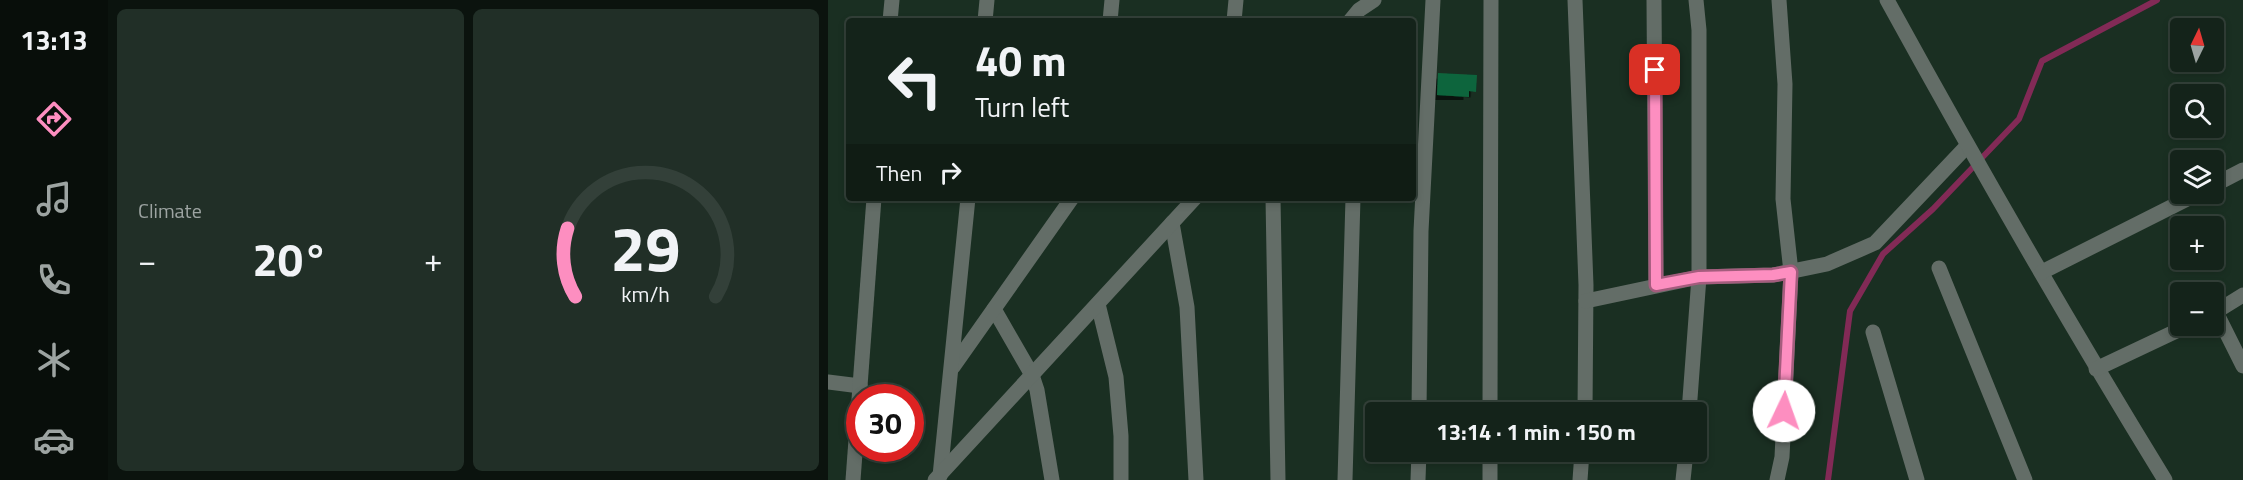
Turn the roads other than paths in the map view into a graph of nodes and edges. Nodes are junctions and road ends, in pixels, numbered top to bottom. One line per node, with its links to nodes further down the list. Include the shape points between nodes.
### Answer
1 (892, 0): 14 (street)
2 (987, 0): 15 (street)
3 (1112, 0): 16 (street)
4 (1236, 0): 17 (street)
5 (1374, 0): 13 (street)
6 (1433, 0): 49 (street, via 1421,231)
7 (1491, 0): 50 (street)
8 (1575, 0): 35 (street)
9 (1654, 0): 33 (street)
10 (1696, 0): 32 (street)
11 (1779, 0): 30 (street, via 1785,84 1783,199)
12 (1887, 0): 18 (street)
13 (1356, 10)
14 (890, 18)
15 (985, 18)
16 (1110, 18)
17 (1234, 18)
18 (1970, 150): 30 (street, via 1875,243 1827,264); 31 (street)
19 (2243, 170): 20 (street)
20 (2224, 180)
21 (874, 201): 48 (street)
22 (968, 201): 44 (street)
23 (1070, 201): 38 (street)
24 (1192, 201): 28 (street)
25 (1274, 201): 63 (street)
26 (1353, 201): 64 (street)
27 (2176, 204): 31 (street)
28 (1172, 223): 36 (street); 62 (street, via 1187,307)
29 (1939, 268): 71 (street)
30 (1791, 272): 32 (street); 69 (street, via 1782,457)
31 (2042, 272): 43 (street)
32 (1699, 277): 33 (street); 52 (street)
33 (1656, 285): 35 (street)
34 (2243, 295): 37 (street)
35 (1586, 300): 51 (street)
36 (1098, 304): 45 (street); 61 (street, via 1116,378)
37 (2224, 307)
38 (994, 309): 44 (street); 45 (street)
39 (2224, 329): 42 (street)
40 (1872, 332): 70 (street)
41 (2170, 334): 43 (street)
42 (2243, 366)
43 (2096, 369): 72 (street)
44 (951, 370): 58 (street)
45 (1032, 375): 58 (street); 60 (street)
46 (828, 382): 47 (street)
47 (846, 384)
48 (860, 384)
49 (1419, 402)
50 (1490, 402)
51 (1585, 402)
52 (1690, 402)
53 (854, 462): 59 (street)
54 (1419, 462): 65 (street)
55 (1490, 462): 66 (street)
56 (1581, 462): 67 (street)
57 (1685, 462): 68 (street)
58 (938, 478)
59 (853, 480)
60 (1052, 480)
61 (1121, 480)
62 (1196, 480)
63 (1278, 480)
64 (1345, 480)
65 (1418, 480)
66 (1490, 480)
67 (1580, 480)
68 (1683, 480)
69 (1777, 480)
70 (1917, 480)
71 (2025, 480)
72 (2165, 480)

